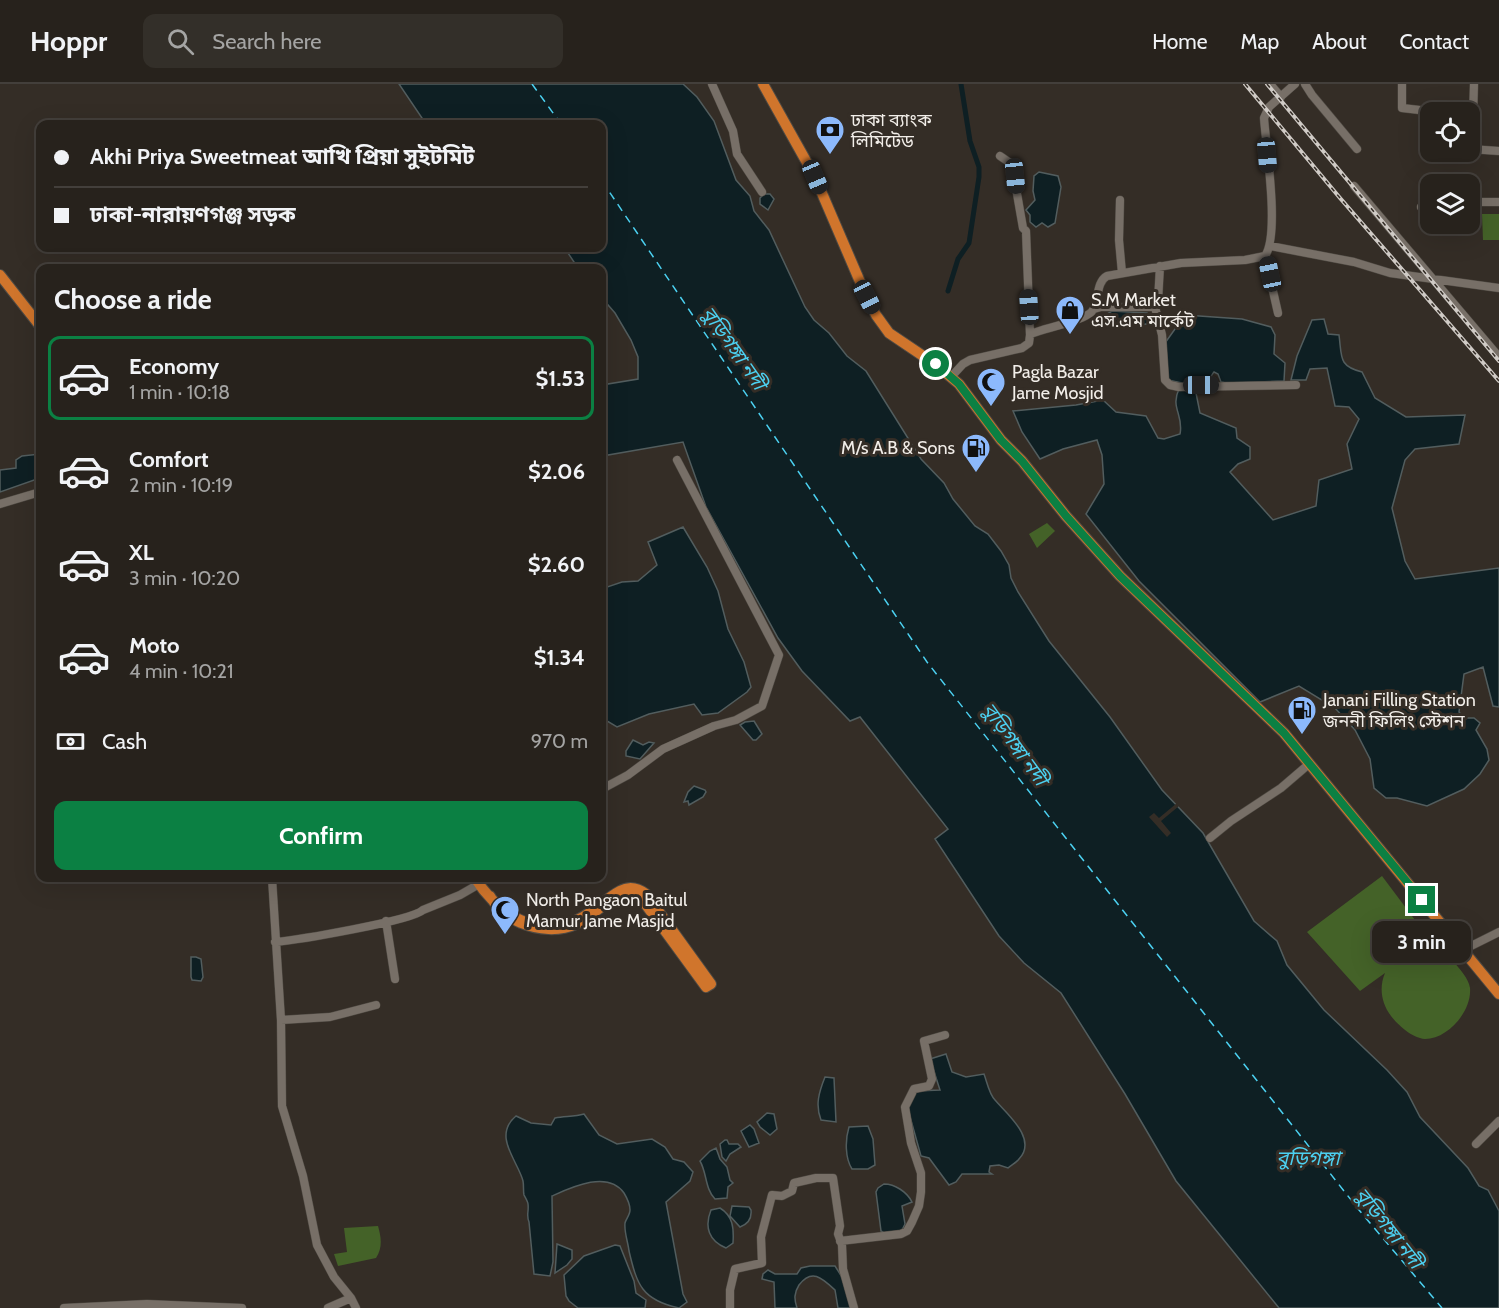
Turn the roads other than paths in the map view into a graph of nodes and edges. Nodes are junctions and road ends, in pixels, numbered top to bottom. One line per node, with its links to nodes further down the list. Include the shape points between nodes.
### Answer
1 (712, 84): 16 (street, via 733,131 737,154)
2 (763, 84): 33 (highway, via 815,177 867,297 889,333)
3 (1270, 84): 8 (street)
4 (1295, 84): 8 (street)
5 (1305, 84): 11 (street)
6 (1402, 84): 10 (street, via 1402,108)
7 (1474, 84): 9 (street)
8 (1281, 97): 20 (street, via 1269,107 1264,118 1272,211)
9 (1473, 102)
10 (1420, 110)
11 (1357, 149)
12 (1480, 150): 13 (street)
13 (1499, 151)
14 (1000, 156): 31 (street, via 1016,167 1016,188 1026,231)
15 (1354, 186): 25 (street)
16 (762, 192)
17 (1120, 200): 23 (street)
18 (1480, 202): 19 (street)
19 (1499, 202)
20 (1270, 246): 21 (street); 25 (street, via 1390,273)
21 (1266, 256): 22 (street); 29 (street)
22 (1160, 266): 23 (street); 27 (street)
23 (1122, 273): 28 (street, via 1103,278)
24 (0, 275): 30 (highway)
25 (1432, 278): 26 (street); 32 (street)
26 (1499, 288)
27 (1155, 307): 28 (street); 34 (street, via 1162,335 1165,380 1170,384)
28 (1094, 309): 31 (street, via 1087,316)
29 (1278, 313)
30 (36, 321)
31 (1030, 335): 33 (street, via 1027,346 970,360)
32 (1499, 357)
33 (951, 377): 38 (highway, via 1120,576 1253,702)
34 (1296, 385)
35 (677, 460): 39 (street, via 779,655 762,706 663,748)
36 (36, 493): 37 (street)
37 (0, 504)
38 (1309, 764): 40 (street); 48 (highway)
39 (606, 787)
40 (1210, 838)
41 (272, 882): 47 (street)
42 (476, 882): 44 (street, via 460,895 419,913)
43 (478, 882): 45 (highway, via 514,920 533,927)
44 (386, 921): 47 (street); 49 (street)
45 (559, 928): 45 (highway, via 582,918 620,891 640,890 711,984 706,987 641,898 634,894 617,897 575,925)
46 (1499, 932): 48 (street)
47 (275, 942): 52 (street)
48 (1463, 950): 50 (highway)
49 (395, 979)
50 (1499, 994)
51 (376, 1005): 52 (street, via 330,1017)
52 (281, 1020): 57 (street, via 282,1106 303,1176 317,1245)
53 (945, 1035): 56 (street, via 924,1041 932,1079 929,1086 914,1089 905,1107 921,1173 919,1206 912,1222 901,1234)
54 (1499, 1121): 55 (street)
55 (1476, 1144)
56 (840, 1241): 62 (street, via 833,1178 794,1183 792,1191 772,1195 761,1237 762,1263 735,1269); 63 (street)
57 (351, 1298): 60 (street); 61 (street)
58 (64, 1308): 59 (street, via 147,1304)
59 (242, 1308)
60 (328, 1308)
61 (356, 1308)
62 (730, 1308)
63 (854, 1308)

